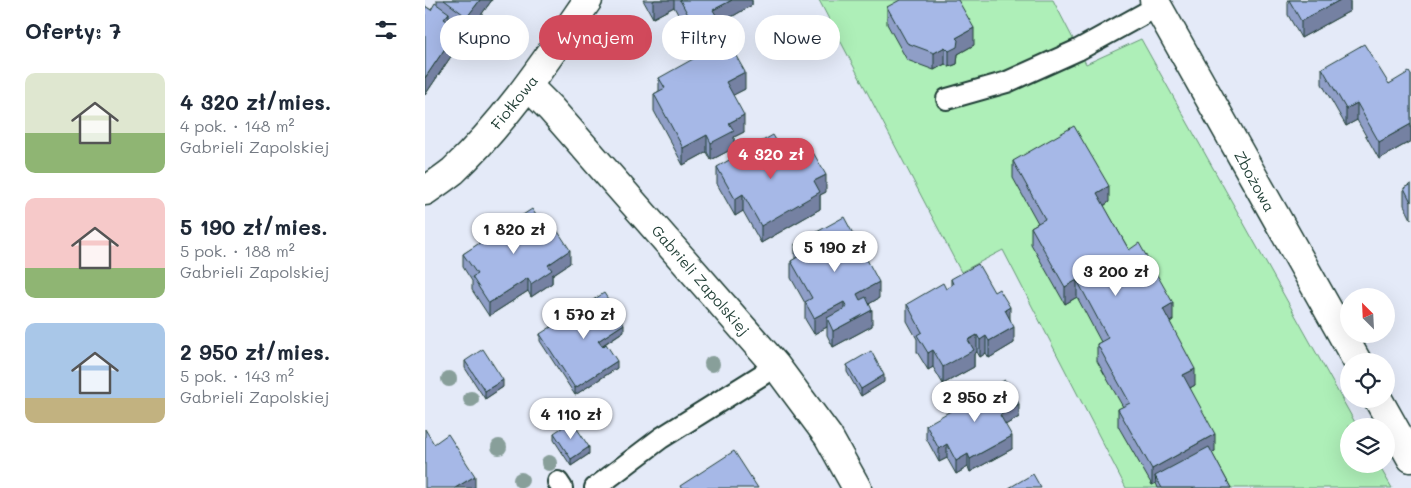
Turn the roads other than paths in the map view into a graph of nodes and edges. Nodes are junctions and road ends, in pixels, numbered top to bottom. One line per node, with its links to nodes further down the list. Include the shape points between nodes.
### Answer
1 (589, 0): 3 (street, Fiołkowa)
2 (1156, 3): 4 (lane, via 1078,50 1007,82); 6 (street, Zbożowa)
3 (528, 86): 5 (street, Fiołkowa, via 452,172); 7 (street, Gabrieli Zapolskiej, via 551,108)
4 (947, 100)
5 (425, 191)
6 (1353, 353)
7 (776, 366): 10 (lane, via 661,438); 11 (street, Gabrieli Zapolskiej, via 828,436)
8 (1382, 408): 9 (street)
9 (1411, 458)
10 (595, 488)
11 (857, 488)

